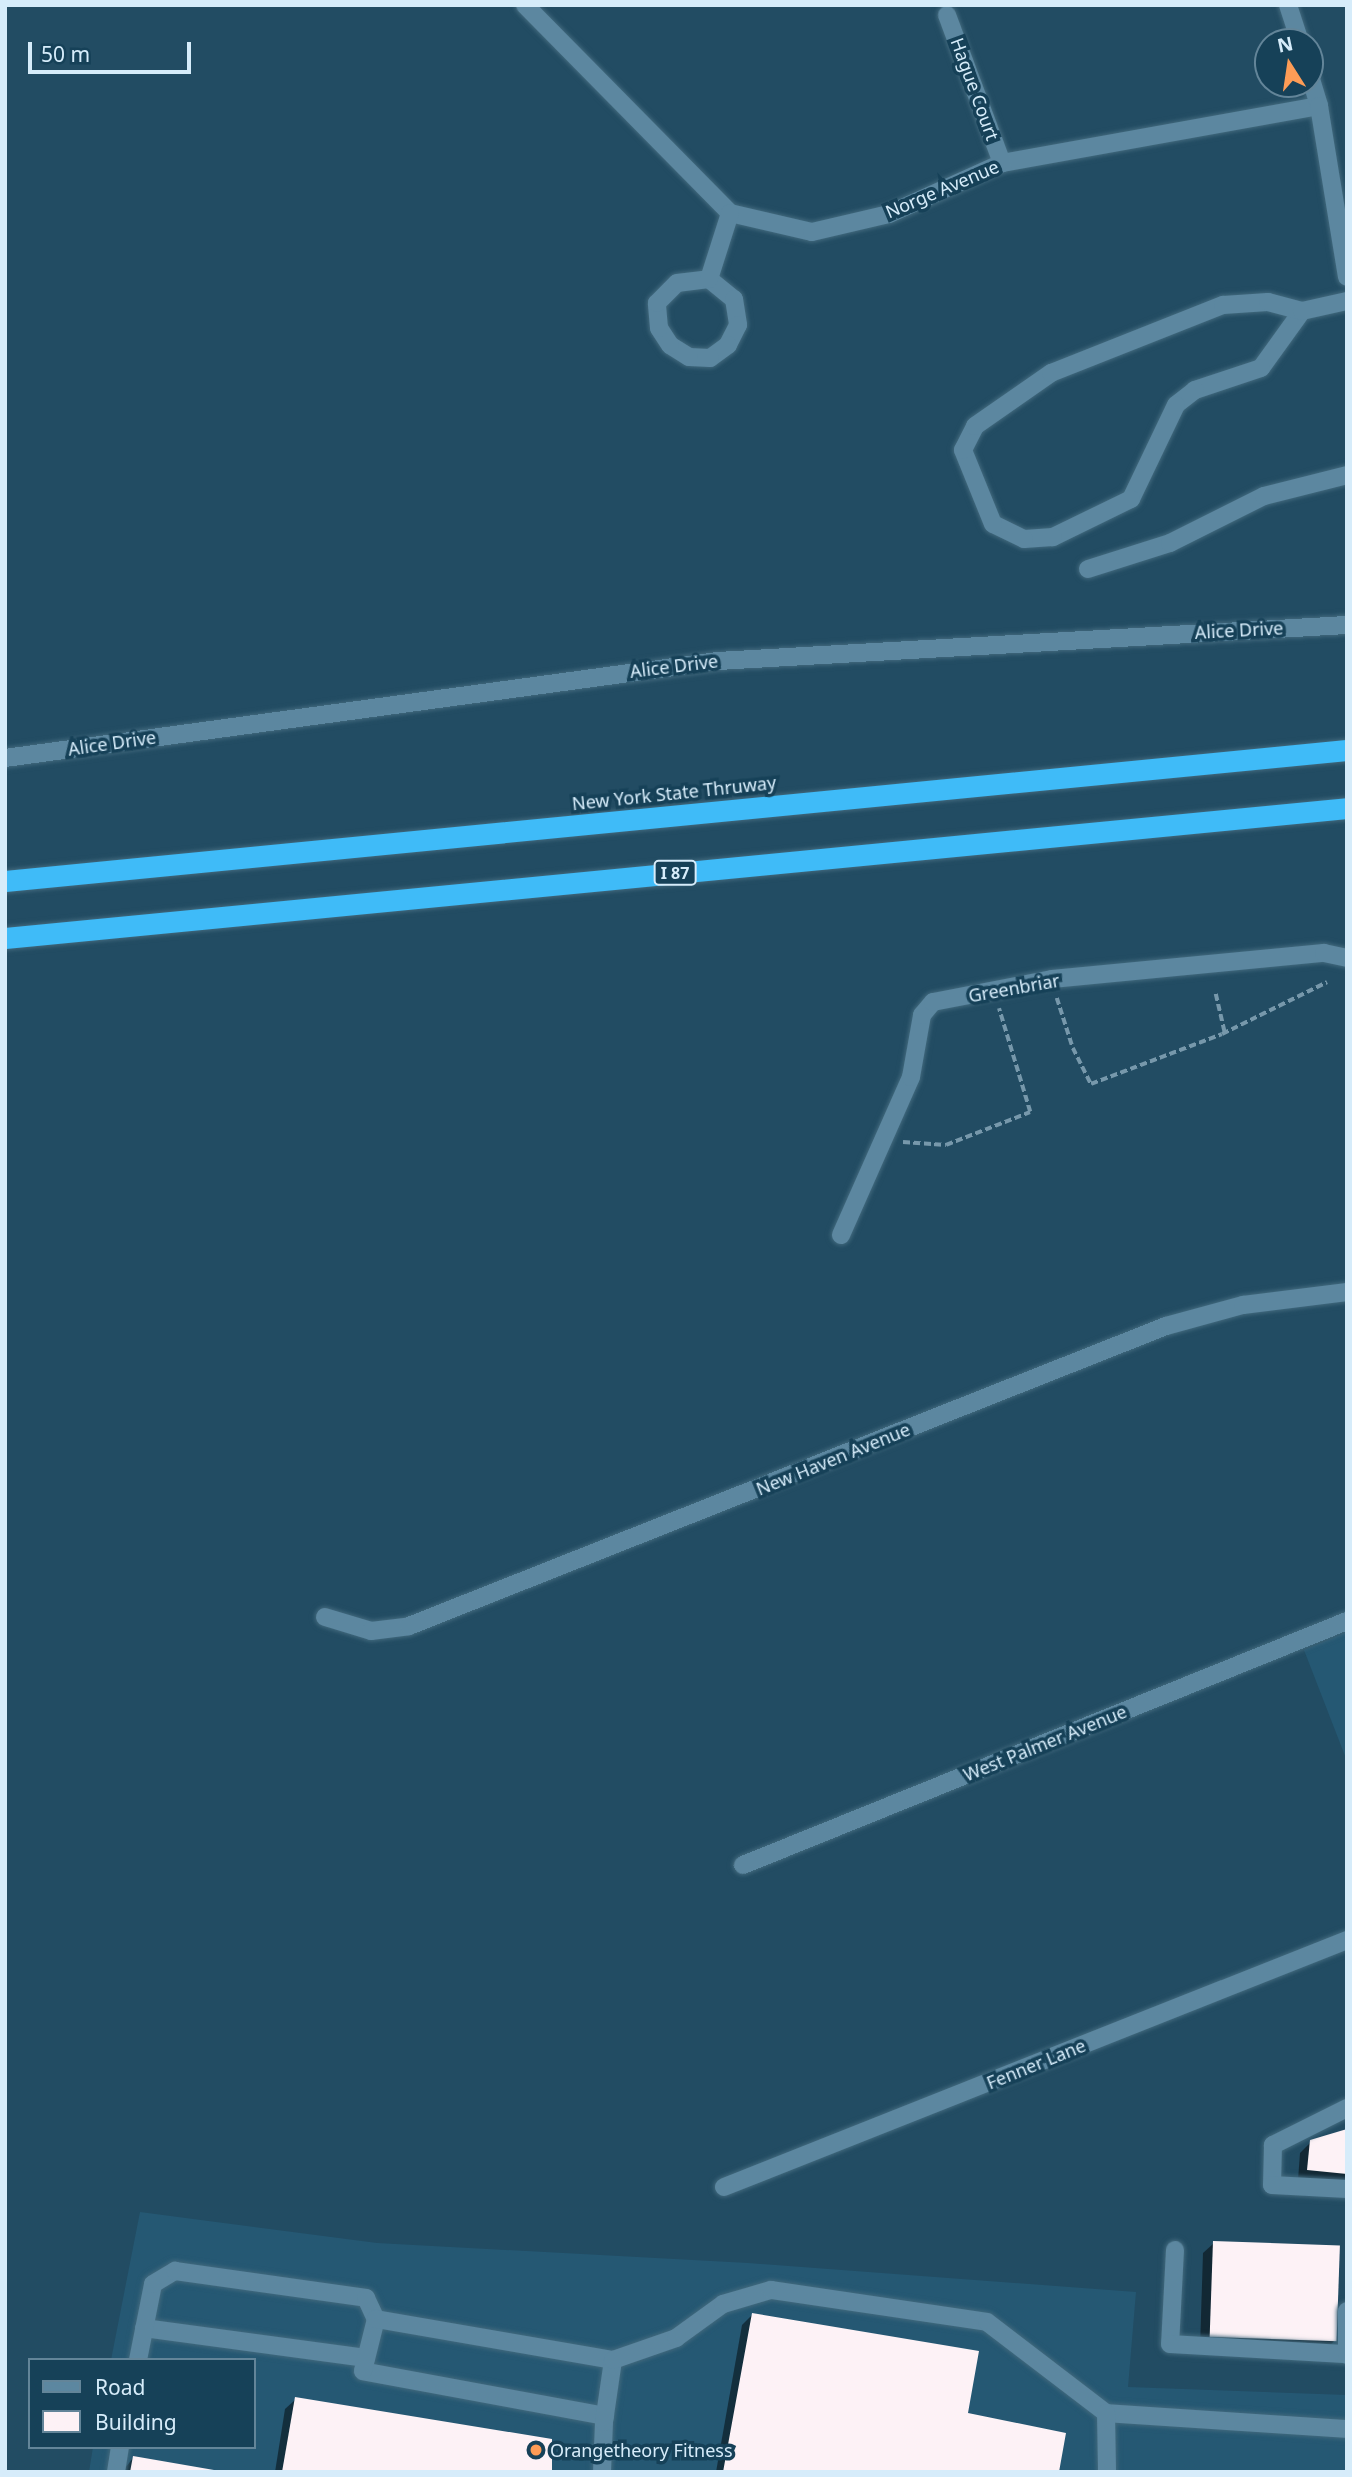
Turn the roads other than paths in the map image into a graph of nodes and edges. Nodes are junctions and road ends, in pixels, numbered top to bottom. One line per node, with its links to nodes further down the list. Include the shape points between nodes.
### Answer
1 (524, 5): 8 (street)
2 (1288, 5): 4 (street)
3 (947, 15): 7 (street, Hague Court)
4 (1295, 28)
5 (1317, 98): 6 (street)
6 (1320, 106): 7 (street, Norge Avenue); 9 (street)
7 (1002, 163): 8 (street, Norge Avenue, via 889,214 813,232)
8 (730, 213): 10 (street)
9 (1347, 277)
10 (709, 279): 10 (street, via 677,283 657,303 659,328 670,345 688,357 710,358 728,345 738,325 734,299)
11 (1347, 301): 12 (street)
12 (1302, 311): 12 (street, via 1268,302 1223,305 1051,373 975,426 963,450 993,524 1024,539 1053,537 1131,499 1176,405 1195,390 1261,368)
13 (1347, 475): 14 (street, via 1264,496 1170,543)
14 (1088, 569)
15 (1347, 625): 17 (street, Alice Drive, via 718,661)
16 (1342, 751): 19 (highway, New York State Thruway)
17 (5, 758)
18 (1346, 808): 20 (highway, I 87)
19 (5, 881)
20 (5, 938)
21 (1347, 958): 22 (street, Greenbriar, via 1324,953 1052,979 933,1002 922,1014 911,1077)
22 (841, 1235)
23 (1347, 1292): 24 (street, New Haven Avenue, via 1243,1305 1166,1326 409,1626 371,1631)
24 (325, 1617)
25 (1347, 1620): 26 (street, West Palmer Avenue)
26 (743, 1866)
27 (1347, 1940): 29 (street, Fenner Lane)
28 (1347, 2108): 30 (street, via 1273,2145 1272,2185)
29 (724, 2187)
30 (1347, 2189)
31 (1175, 2250): 35 (street, via 1170,2344)
32 (1347, 2311): 35 (street)
33 (376, 2319): 34 (street, via 366,2298 175,2271 153,2284); 37 (street); 38 (street)
34 (144, 2328): 36 (street); 37 (street)
35 (1345, 2355)
36 (138, 2358)
37 (366, 2358): 40 (street, via 363,2371)
38 (613, 2360): 39 (street, via 676,2337 723,2304 771,2290 988,2322); 40 (street)
39 (1106, 2413): 41 (street); 45 (street)
40 (604, 2416): 44 (street)
41 (1347, 2429)
42 (120, 2449): 43 (street)
43 (116, 2472)
44 (602, 2472)
45 (1108, 2472)

